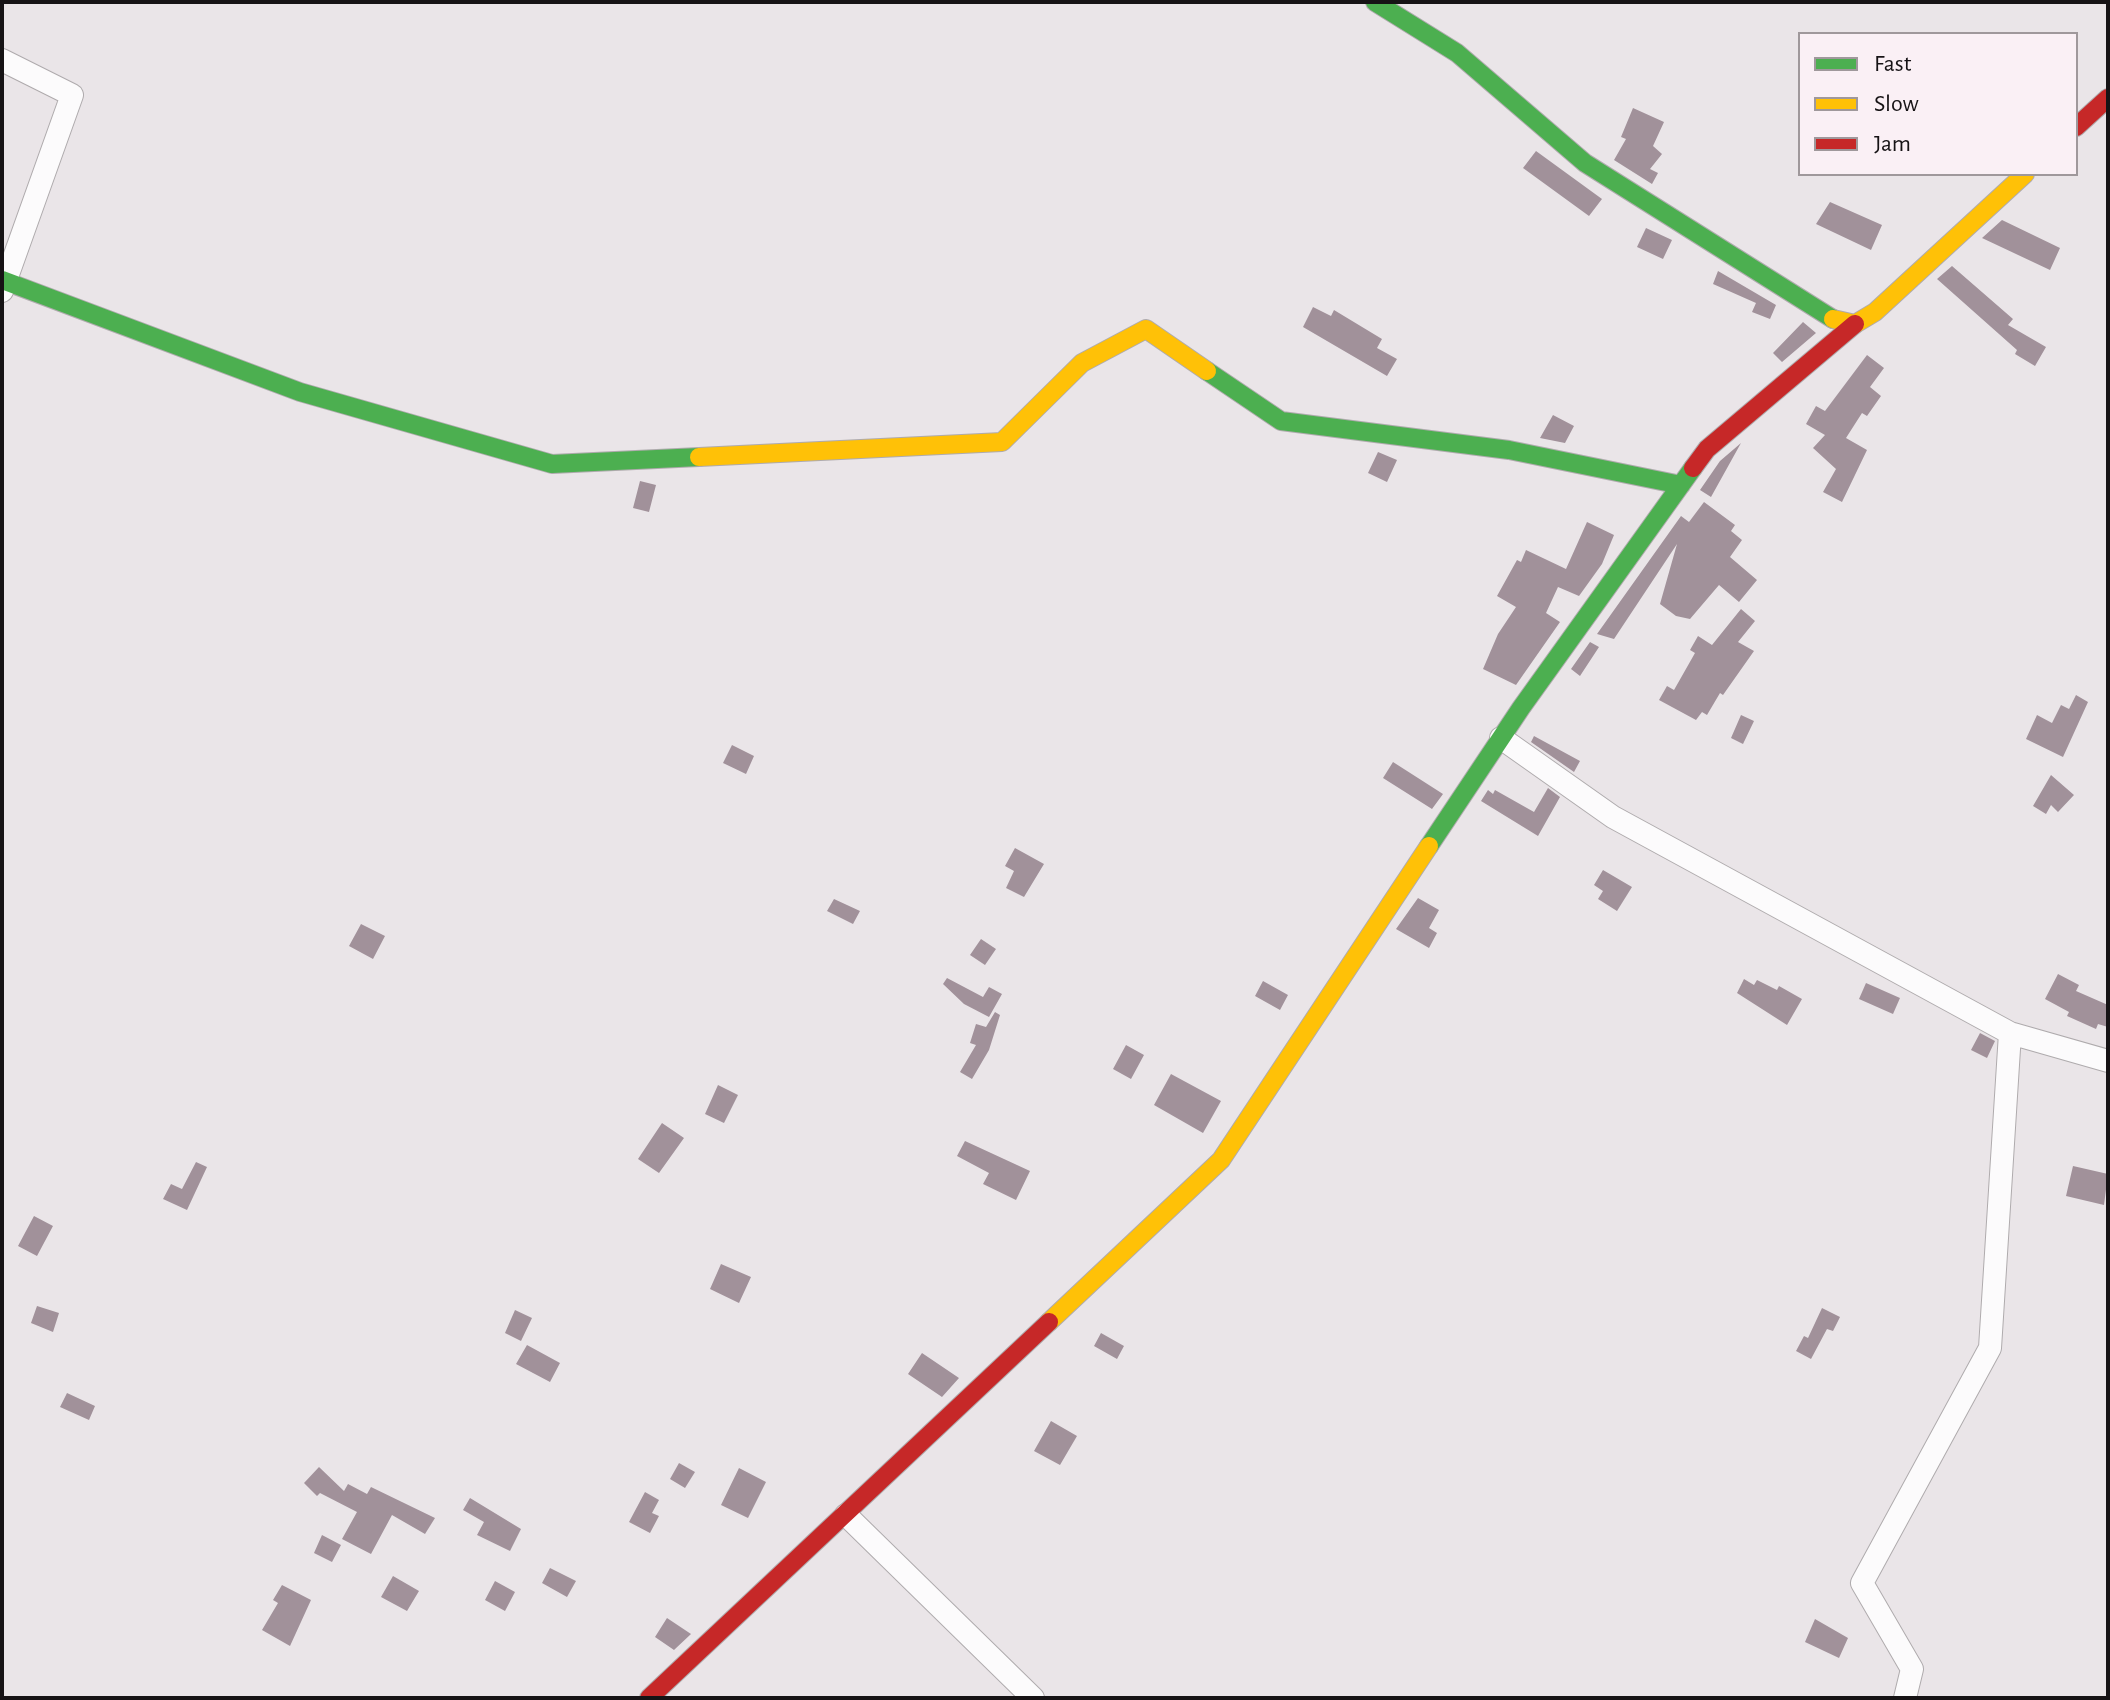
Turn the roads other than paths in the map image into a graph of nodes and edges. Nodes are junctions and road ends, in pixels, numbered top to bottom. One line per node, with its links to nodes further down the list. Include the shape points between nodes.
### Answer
1 (1375, 2): 7 (street, via 1457,53 1585,163 1832,319)
2 (2, 60): 6 (street, via 72,95)
3 (2108, 98): 4 (street)
4 (2078, 125)
5 (2023, 176): 7 (street, via 1875,312)
6 (4, 284): 8 (street, via 300,392 552,464 1002,442 1082,363 1146,329 1281,421 1509,450)
7 (1855, 324): 8 (street, via 1707,449)
8 (1681, 485): 9 (street)
9 (1501, 738): 10 (street, via 1613,817); 12 (street, via 1221,1160)
10 (2010, 1033): 11 (street); 15 (street, via 1990,1348 1862,1583 1912,1669)
11 (2108, 1061)
12 (846, 1515): 13 (street); 14 (street)
13 (649, 1698)
14 (1033, 1698)
15 (1905, 1698)

